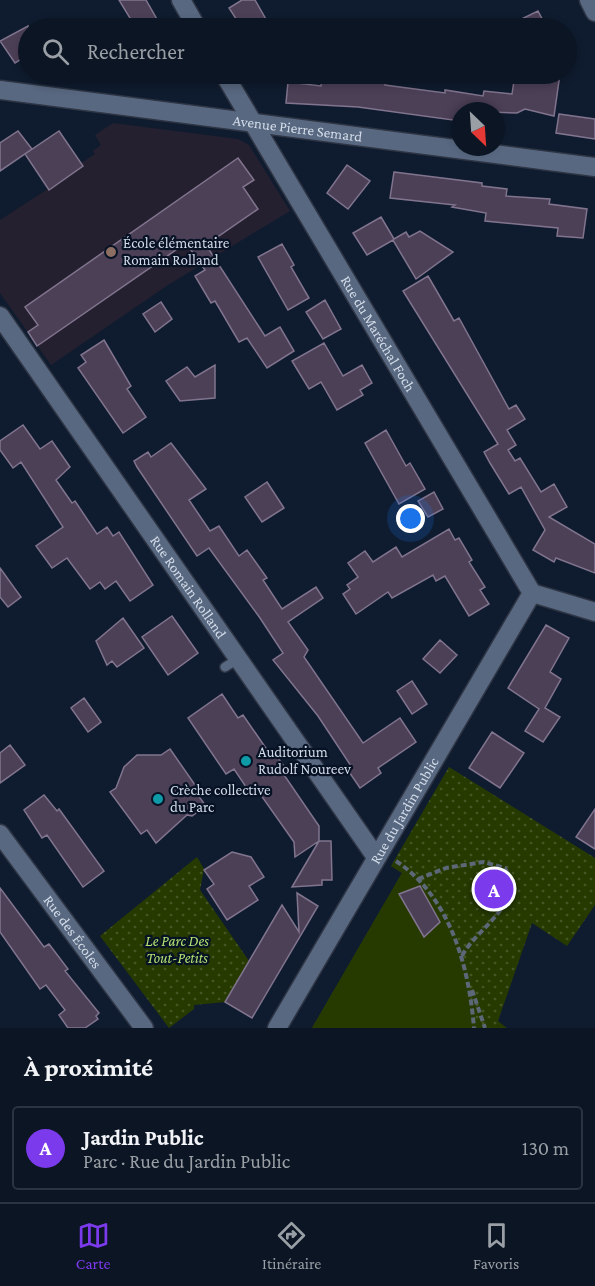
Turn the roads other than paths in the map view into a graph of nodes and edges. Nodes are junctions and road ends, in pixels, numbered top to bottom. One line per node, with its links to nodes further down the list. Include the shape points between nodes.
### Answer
1 (180, 0): 4 (street)
2 (589, 0): 3 (street)
3 (595, 12)
4 (191, 18)
5 (230, 84): 7 (street, Rue du Maréchal Foch)
6 (0, 90): 7 (street, Avenue Pierre Semard)
7 (254, 124): 8 (street, Avenue Pierre Semard); 10 (street, Rue du Maréchal Foch)
8 (595, 167)
9 (0, 316): 13 (street, Rue Romain Rolland, via 232,663)
10 (532, 593): 11 (street); 13 (street, Rue du Jardin Public)
11 (595, 612)
12 (0, 834): 14 (street, Rue des Écoles)
13 (378, 854): 15 (street, Rue du Jardin Public)
14 (144, 1028)
15 (277, 1028)

